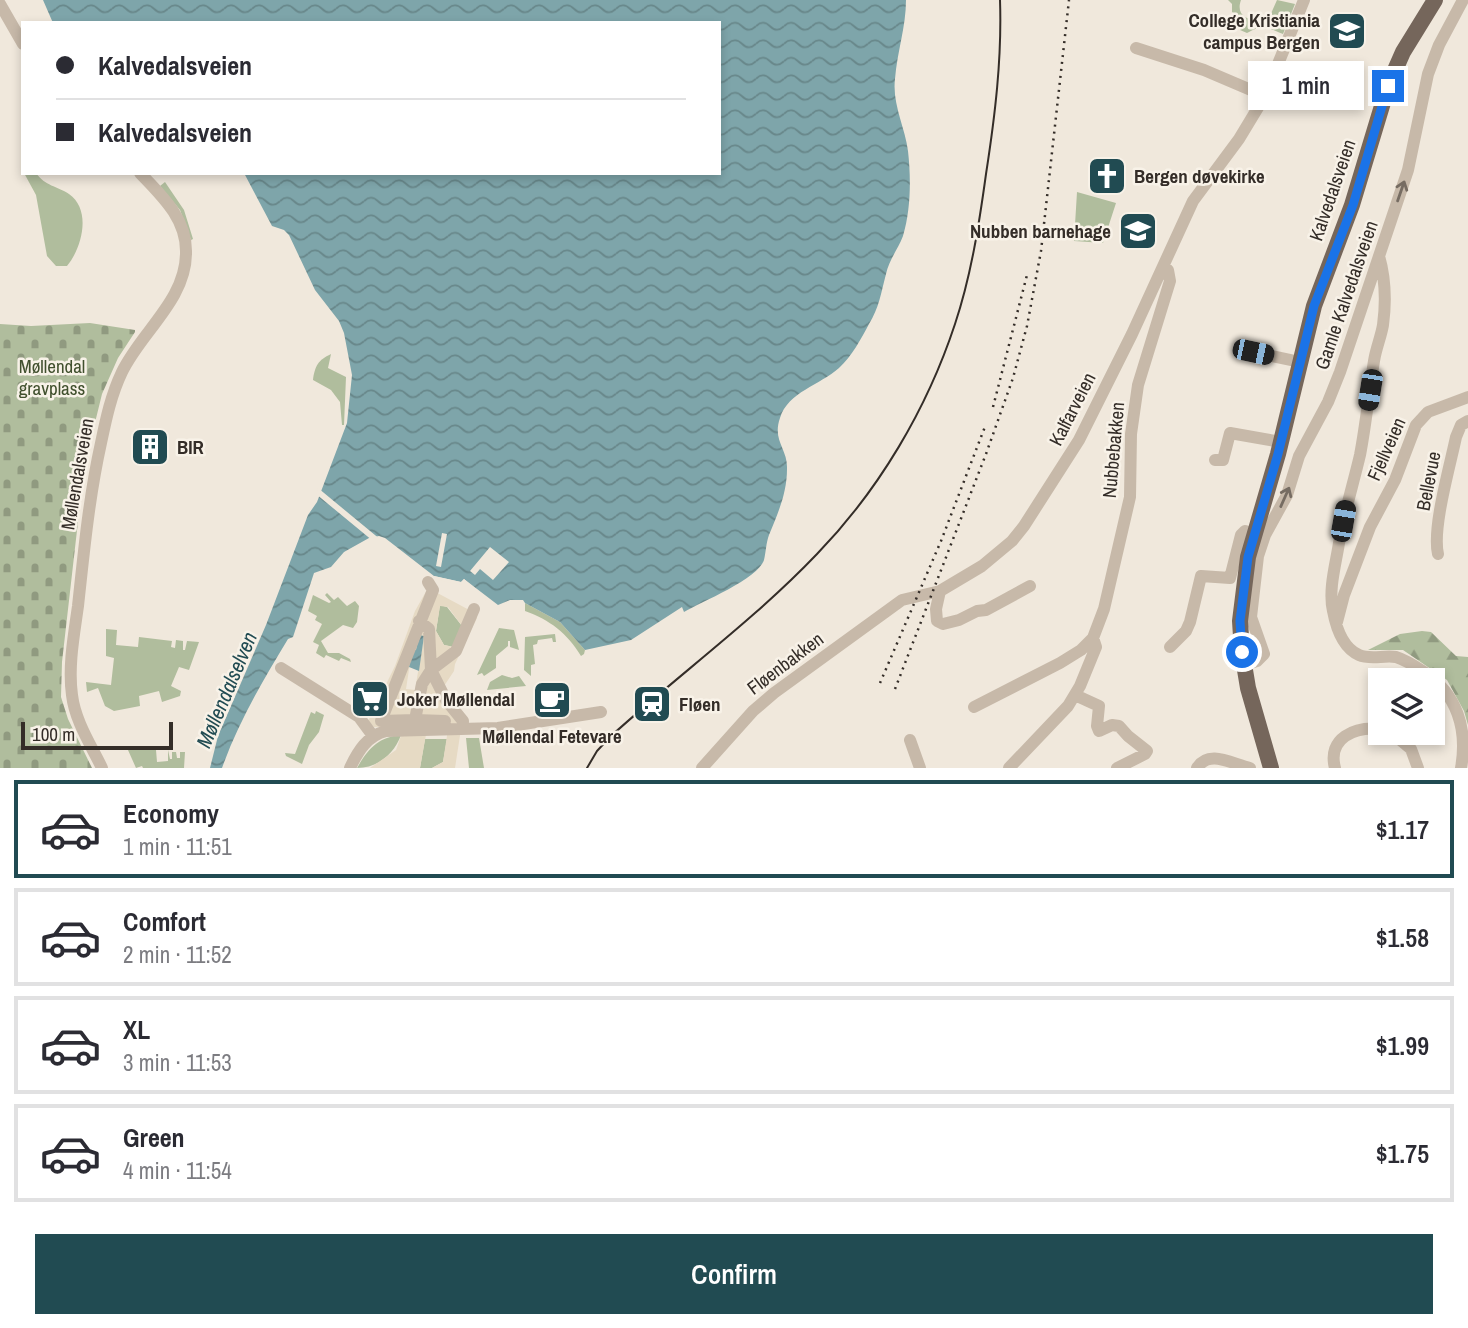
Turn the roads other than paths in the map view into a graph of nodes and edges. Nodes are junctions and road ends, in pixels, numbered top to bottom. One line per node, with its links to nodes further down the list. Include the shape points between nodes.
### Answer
1 (1304, 0): 7 (street, Kalfarveien)
2 (1435, 0): 12 (main road, Kalvedalsveien, via 1388,86 1353,205 1314,306)
3 (1463, 0): 9 (street, Gamle Kalvedalsveien, one-way to 3, via 1408,170 1428,74)
4 (0, 4): 5 (street)
5 (21, 41)
6 (1136, 48): 7 (street)
7 (1265, 96): 10 (street, Kalfarveien, via 1239,139 1200,188)
8 (142, 175): 39 (street, Møllendalsveien, via 174,211 186,254 176,292 134,349 116,386 90,497 71,691 76,714)
9 (1379, 256): 24 (street, via 1383,326 1336,561 1332,597); 27 (street, Gamle Kalvedalsveien, one-way to 9, via 1257,662 1264,654 1251,617 1258,556 1336,382)
10 (1164, 267): 21 (street, Kalfarveien, via 1073,452 1024,526 982,566); 25 (street, Nubbebakken, via 1170,281 1135,401 1130,497 1104,610)
11 (1253, 352): 12 (street)
12 (1300, 362): 15 (main road, Kalvedalsveien)
13 (1468, 397): 24 (street, Fjellveien, via 1428,412 1416,425 1370,527)
14 (1468, 421): 18 (street, Bellevue, via 1456,437 1438,530)
15 (1281, 442): 16 (street, via 1230,433 1223,460); 17 (main road, Kalvedalsveien)
16 (1215, 460)
17 (1254, 534): 26 (street, Kalvedalsveien, via 1245,531 1241,535 1230,578 1201,576 1191,622); 27 (main road, Kalvedalsveien, via 1242,589)
18 (1438, 554)
19 (428, 582): 23 (street, via 433,590)
20 (1030, 586): 21 (street, via 986,610 943,624 936,614)
21 (940, 591): 38 (street, Fløenbakken, via 902,600 765,700)
22 (474, 609): 29 (street, via 456,651)
23 (419, 621): 29 (street, via 429,629); 33 (street, via 376,722)
24 (1338, 622): 49 (street, via 1341,637 1361,656 1404,660 1440,683 1464,731)
25 (1093, 638): 30 (street, Nubbebakken, via 1096,647); 31 (street, via 1060,663)
26 (1170, 646)
27 (1244, 665): 46 (main road, Kalvedalsveien)
28 (281, 668): 35 (street, via 359,717)
29 (431, 670): 33 (street, via 422,684); 33 (street, via 463,722)
30 (1075, 695): 42 (street, Nubbebakken); 43 (street, via 1099,706 1099,731 1119,726 1147,751)
31 (974, 707)
32 (601, 712): 33 (street, via 498,728)
33 (414, 725): 35 (street)
34 (1368, 728): 47 (street, via 1342,737 1333,754)
35 (373, 736): 40 (street)
36 (910, 740): 41 (street)
37 (1406, 745): 48 (street)
38 (707, 766)
39 (102, 768)
40 (350, 768)
41 (920, 768)
42 (1009, 768)
43 (1117, 768)
44 (1197, 768): 45 (street, via 1215,758)
45 (1250, 768)
46 (1269, 768)
47 (1335, 768)
48 (1418, 768)
49 (1461, 768)

